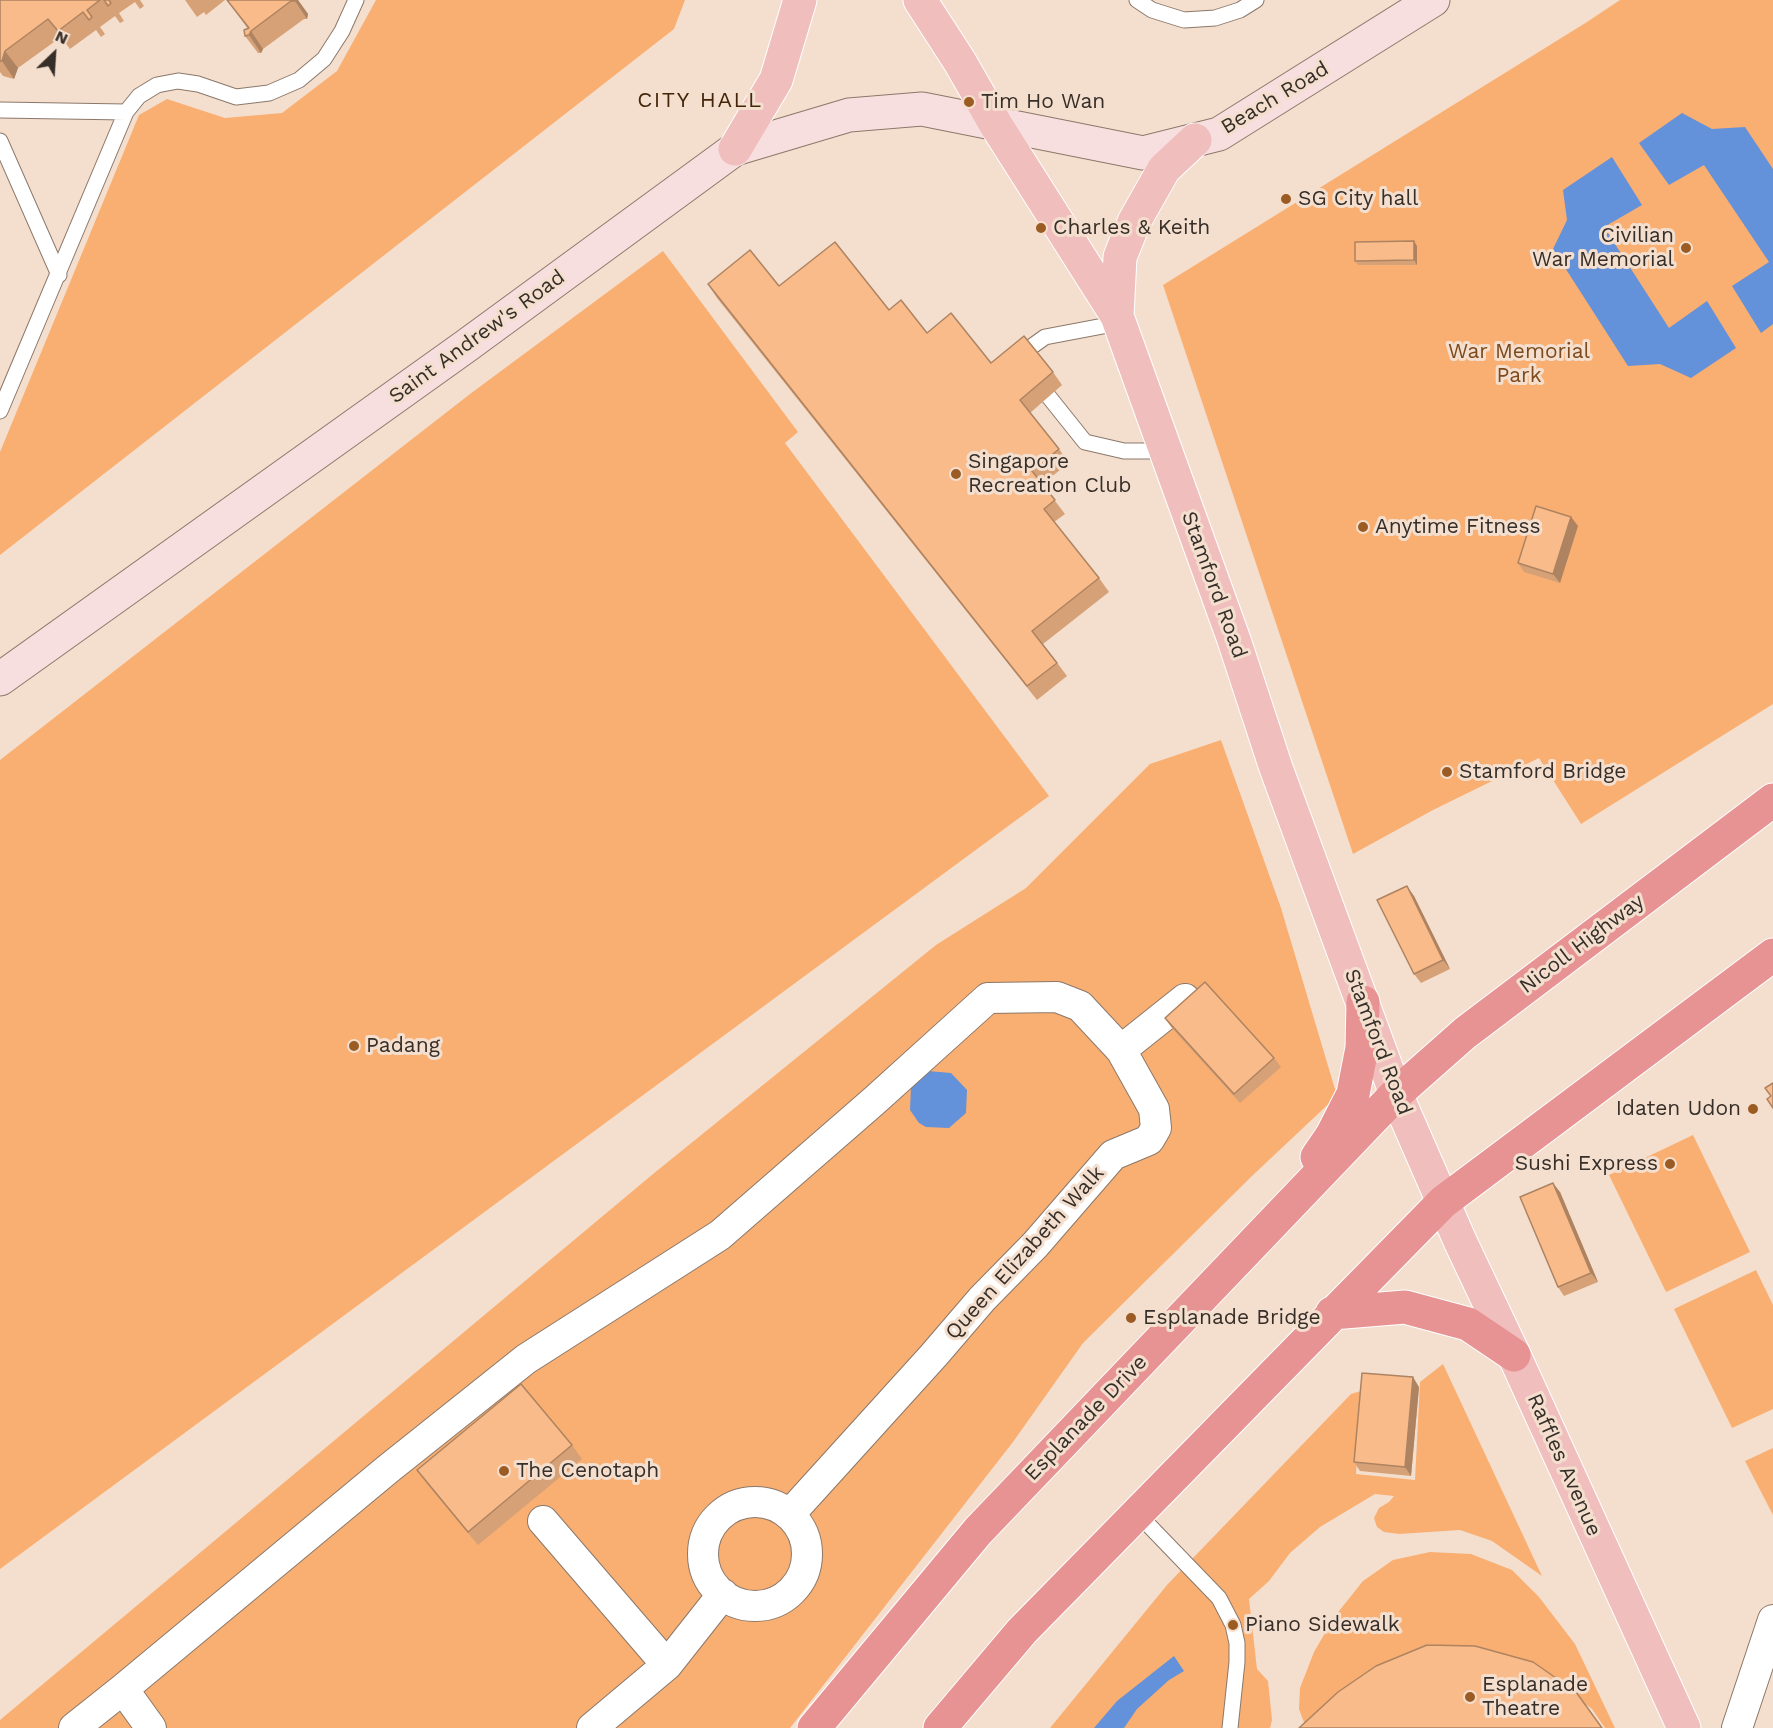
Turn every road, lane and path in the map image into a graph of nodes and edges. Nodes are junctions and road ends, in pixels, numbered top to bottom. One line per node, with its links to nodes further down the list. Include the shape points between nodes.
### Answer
1 (356, 0): 8 (lane, via 324,59 299,80 269,93 237,97 178,81 157,85 139,96)
2 (800, 0): 12 (main road, via 776,80)
3 (920, 0): 9 (main road, Stamford Road)
4 (1137, 0): 5 (lane, via 1152,10 1184,20 1215,18)
5 (1256, 0)
6 (1433, 0): 10 (street, Beach Road, via 1219,134)
7 (0, 111): 8 (lane)
8 (126, 112): 13 (lane)
9 (996, 125): 10 (street, Beach Road, via 1143,153); 12 (street, Saint Andrew's Road, via 922,109 849,115); 14 (main road, Stamford Road)
10 (1195, 140): 14 (main road, via 1164,170 1134,222 1120,257)
11 (0, 141): 13 (lane)
12 (735, 149): 17 (street, Saint Andrew's Road)
13 (59, 275): 15 (lane)
14 (1118, 320): 16 (main road, Stamford Road); 16 (lane, via 1045,336 1017,357 1085,442 1124,451)
15 (0, 411)
16 (1166, 451): 21 (main road, Stamford Road, via 1276,768)
17 (0, 679)
18 (1773, 800): 23 (highway, Nicoll Highway, via 1465,1034)
19 (1773, 955): 24 (highway)
20 (1185, 999): 22 (street)
21 (1363, 1002): 23 (main road, Stamford Road); 25 (highway, via 1362,1048 1353,1094 1332,1135)
22 (1121, 1050): 29 (street, Queen Elizabeth Walk, via 1154,1109 1156,1128 1149,1140 1113,1155); 34 (street, Queen Elizabeth Walk, via 1080,1006 1057,997 988,998 720,1235 526,1359)
23 (1396, 1094): 24 (main road, Stamford Road); 25 (highway, Esplanade Drive)
24 (1443, 1202): 26 (highway); 27 (main road, Raffles Avenue)
25 (1260, 1236): 38 (highway, Esplanade Drive, via 978,1531)
26 (1332, 1313): 27 (highway, via 1405,1307 1468,1324); 28 (highway)
27 (1514, 1355): 41 (main road, Raffles Avenue)
28 (1137, 1513): 39 (highway, via 1022,1631); 40 (lane, via 1219,1598 1233,1625 1237,1662)
29 (789, 1515): 31 (street, via 803,1532 807,1551 804,1573 796,1586 782,1598 765,1604 747,1605); 31 (street, via 766,1503 747,1502 729,1509 713,1523 704,1543 704,1565)
30 (543, 1521): 33 (street)
31 (723, 1594): 33 (street)
32 (1773, 1620): 42 (street)
33 (667, 1665): 37 (street)
34 (123, 1689): 35 (street, Queen Elizabeth Walk); 36 (street)
35 (74, 1728)
36 (151, 1728)
37 (592, 1728)
38 (814, 1728)
39 (940, 1728)
40 (1230, 1728)
41 (1684, 1728)
42 (1737, 1728)

